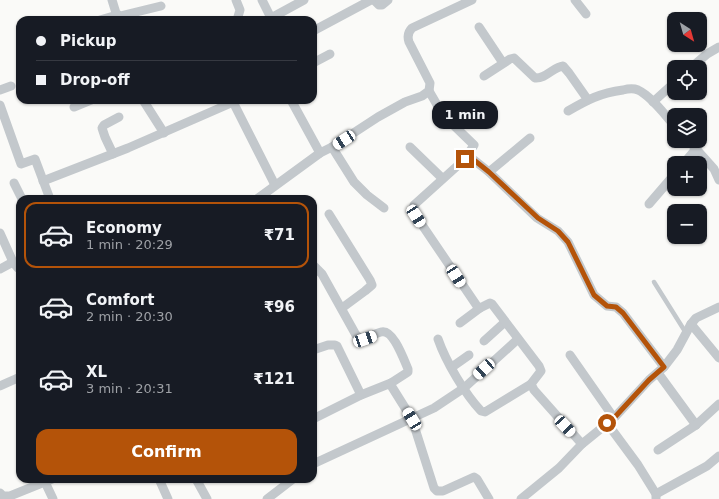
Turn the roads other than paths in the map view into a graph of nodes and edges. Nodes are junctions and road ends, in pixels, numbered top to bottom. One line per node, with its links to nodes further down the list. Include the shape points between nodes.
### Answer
1 (112, 0): 11 (street)
2 (236, 0): 13 (street, via 240,10)
3 (262, 0): 14 (street)
4 (304, 0): 15 (street)
5 (372, 0): 6 (street, via 379,5); 17 (street)
6 (388, 0)
7 (472, 0): 27 (street, via 408,32 407,38 430,83)
8 (575, 0): 10 (street)
9 (160, 6): 11 (street)
10 (586, 14)
11 (117, 15): 12 (street)
12 (114, 16)
13 (238, 16)
14 (270, 16)
15 (276, 16)
16 (479, 27): 22 (street)
17 (317, 29)
18 (719, 47): 20 (street)
19 (330, 54): 21 (street)
20 (700, 60)
21 (317, 61)
22 (503, 64): 23 (street); 28 (street, via 514,58 535,78 544,77 563,66)
23 (484, 76)
24 (11, 86): 26 (street)
25 (667, 89): 29 (street)
26 (0, 90)
27 (429, 91): 42 (street, via 378,117); 48 (street, via 443,115 474,146)
28 (588, 100): 29 (street, via 605,92 629,89 638,90); 37 (street)
29 (653, 102): 39 (street)
30 (81, 104): 36 (street)
31 (146, 104): 40 (street)
32 (229, 104): 40 (street)
33 (237, 104): 55 (street)
34 (294, 104): 45 (street)
35 (0, 105): 52 (street, via 21,164 35,158)
36 (74, 107)
37 (568, 111)
38 (119, 117): 46 (street, via 102,128)
39 (667, 117)
40 (164, 133): 46 (street)
41 (530, 138): 49 (street)
42 (332, 147): 45 (street); 60 (street, via 354,182)
43 (410, 147): 50 (street)
44 (696, 149): 47 (street); 51 (street, via 714,169)
45 (320, 153): 55 (street)
46 (113, 154): 52 (street)
47 (690, 156)
48 (465, 159): 49 (street, via 474,160); 50 (street)
49 (489, 172): 82 (street, via 568,242 594,295 607,306 616,307 623,313)
50 (442, 178): 69 (street, via 414,205 414,210 472,300)
51 (719, 180)
52 (43, 181): 57 (street)
53 (14, 183): 56 (street)
54 (667, 183): 59 (street)
55 (275, 185): 58 (street)
56 (20, 195)
57 (48, 195)
58 (263, 195)
59 (649, 204)
60 (384, 208)
61 (329, 214): 68 (street, via 372,285)
62 (0, 233): 63 (street)
63 (16, 265): 64 (street)
64 (0, 269)
65 (317, 269): 68 (street)
66 (654, 282): 73 (lane)
67 (719, 307): 72 (street, via 696,318)
68 (342, 308): 84 (street, via 360,338 365,339 382,331 392,337 408,372)
69 (480, 308): 70 (street, via 492,304); 71 (street)
70 (505, 322): 75 (street); 76 (street)
71 (460, 323)
72 (691, 324): 73 (street); 80 (street)
73 (686, 333): 82 (street, via 677,350)
74 (438, 339): 81 (street)
75 (518, 339): 85 (street, via 539,366 540,371); 87 (street)
76 (484, 341)
77 (317, 349): 88 (street, via 328,345 337,346)
78 (469, 355): 81 (street)
79 (570, 355): 92 (street)
80 (719, 358)
81 (452, 367): 87 (street)
82 (661, 370): 92 (street); 93 (street)
83 (16, 379): 86 (street)
84 (391, 383): 88 (street); 91 (street)
85 (531, 384): 87 (street, via 485,412 478,408); 94 (street)
86 (0, 386)
87 (464, 388): 91 (street)
88 (361, 395): 90 (street)
89 (719, 404): 93 (street)
90 (317, 417)
91 (412, 419): 97 (street); 109 (street, via 434,488 443,491 474,477)
92 (610, 420): 94 (street); 104 (street)
93 (696, 425): 95 (street)
94 (582, 444): 110 (street, via 559,468)
95 (658, 450)
96 (719, 456): 104 (street)
97 (317, 459)
98 (42, 483): 103 (street, via 10,496 3,496)
99 (50, 483): 105 (street)
100 (161, 483): 106 (street)
101 (198, 483): 107 (street)
102 (288, 483): 108 (street)
103 (0, 493)
104 (656, 497)
105 (53, 499)
106 (168, 499)
107 (207, 499)
108 (267, 499)
109 (489, 499)
110 (521, 499)

